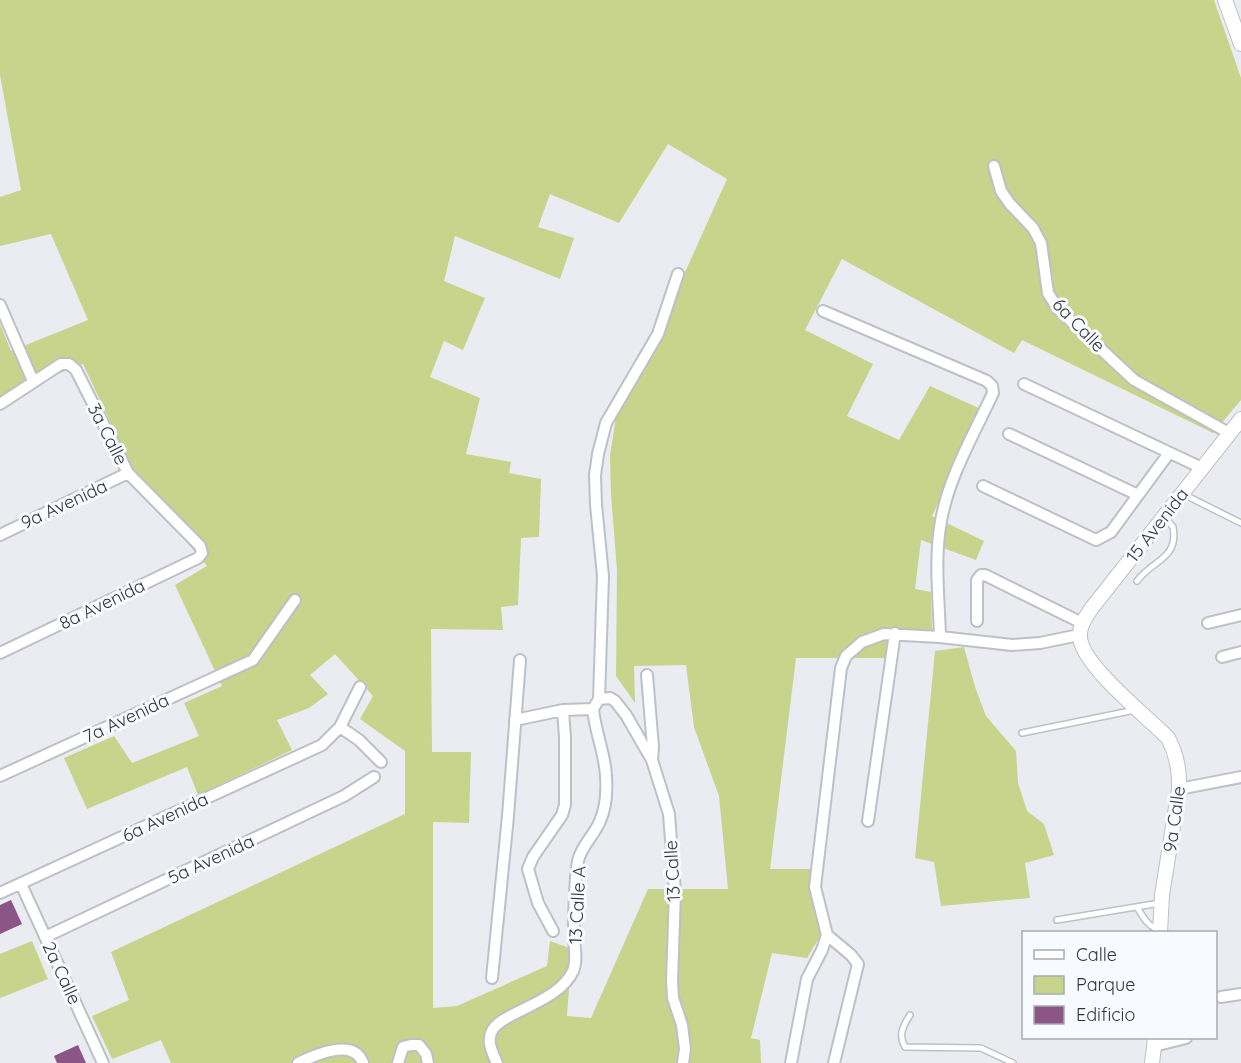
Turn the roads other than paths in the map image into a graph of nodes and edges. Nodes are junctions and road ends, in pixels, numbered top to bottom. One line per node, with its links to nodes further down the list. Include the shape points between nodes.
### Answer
1 (1225, 0): 2 (street)
2 (1241, 44)
3 (994, 166): 11 (street, 6a Calle, via 1000,190 1041,243 1048,293 1058,309 1134,380)
4 (678, 274): 37 (street, via 658,334 606,423 598,454 596,505 603,576)
5 (0, 304): 7 (street)
6 (823, 312): 30 (street, via 992,386 993,393 957,471 941,521)
7 (33, 381): 9 (street); 15 (street, 3a Calle, via 61,364 69,364)
8 (1024, 384): 13 (street)
9 (0, 404)
10 (1241, 419): 11 (street, 15 Avenida)
11 (1229, 433): 14 (street, 15 Avenida)
12 (1009, 434): 18 (street)
13 (1169, 453): 14 (street); 18 (street)
14 (1202, 468): 17 (street, 15 Avenida)
15 (128, 473): 21 (street, 9a Avenida); 22 (street, 3a Calle, via 200,546)
16 (983, 486): 18 (street, via 1096,540 1111,532)
17 (1182, 493): 19 (street, 15 Avenida); 20 (lane)
18 (1137, 495)
19 (1163, 518): 23 (lane, via 1173,527 1173,547); 28 (street, 15 Avenida, via 1091,609)
20 (1241, 523)
21 (0, 535)
22 (202, 553): 32 (street, 8a Avenida)
23 (1137, 581)
24 (295, 600): 45 (street, 7a Avenida, via 253,660)
25 (1241, 615): 27 (street)
26 (977, 621): 28 (street, via 977,580 986,575)
27 (1208, 623)
28 (1081, 629): 30 (street, via 1040,643 1012,645); 38 (street, 9a Calle, via 1082,648)
29 (895, 633): 30 (street); 49 (street); 57 (street, via 862,642 846,656 841,668 815,887)
30 (940, 637)
31 (1241, 652): 33 (street)
32 (0, 653)
33 (1222, 657)
34 (520, 660): 40 (street)
35 (647, 675): 43 (street)
36 (360, 687): 41 (street)
37 (599, 702): 39 (street); 43 (street, 13 Calle, via 615,700); 71 (street, 13 Calle A, via 605,802 600,822 581,851 578,863 575,966 560,989 493,1028 491,1050)
38 (1137, 709): 42 (lane); 48 (street, 9a Calle, via 1168,738 1175,752)
39 (562, 710): 40 (street); 55 (street, via 565,805 528,869 538,903)
40 (514, 720): 59 (street)
41 (340, 727): 44 (street); 50 (street, 6a Avenida, via 329,740 311,750)
42 (1022, 734)
43 (652, 760): 72 (street, 13 Calle, via 669,814 675,892 672,981 682,1025)
44 (381, 762)
45 (0, 776)
46 (374, 777): 58 (street, 5a Avenida, via 344,796)
47 (1241, 777): 48 (street)
48 (1179, 789): 52 (street, 9a Calle)
49 (868, 821)
50 (21, 884): 51 (street, 6a Avenida); 58 (street, 2a Calle)
51 (0, 893)
52 (1162, 903): 53 (lane); 56 (street, 9a Calle)
53 (1137, 907): 54 (lane); 56 (lane, via 1147,923)
54 (1057, 920)
55 (553, 931)
56 (1160, 931)
57 (827, 935): 73 (street, via 807,979); 74 (street, via 858,964)
58 (45, 938): 66 (street, 2a Calle)
59 (492, 978)
60 (1241, 994): 61 (street)
61 (1221, 997)
62 (910, 1015): 75 (lane, via 903,1026 901,1039 905,1047 981,1048)
63 (1178, 1039): 64 (street)
64 (1155, 1042): 76 (street)
65 (317, 1059): 67 (street); 68 (street, via 333,1050 351,1050)
66 (103, 1063)
67 (298, 1063)
68 (363, 1063)
69 (398, 1063): 70 (street, via 403,1047 411,1045 419,1046)
70 (428, 1063)
71 (498, 1063)
72 (683, 1063)
73 (791, 1063)
74 (834, 1063)
75 (1013, 1063)
76 (1152, 1063)

